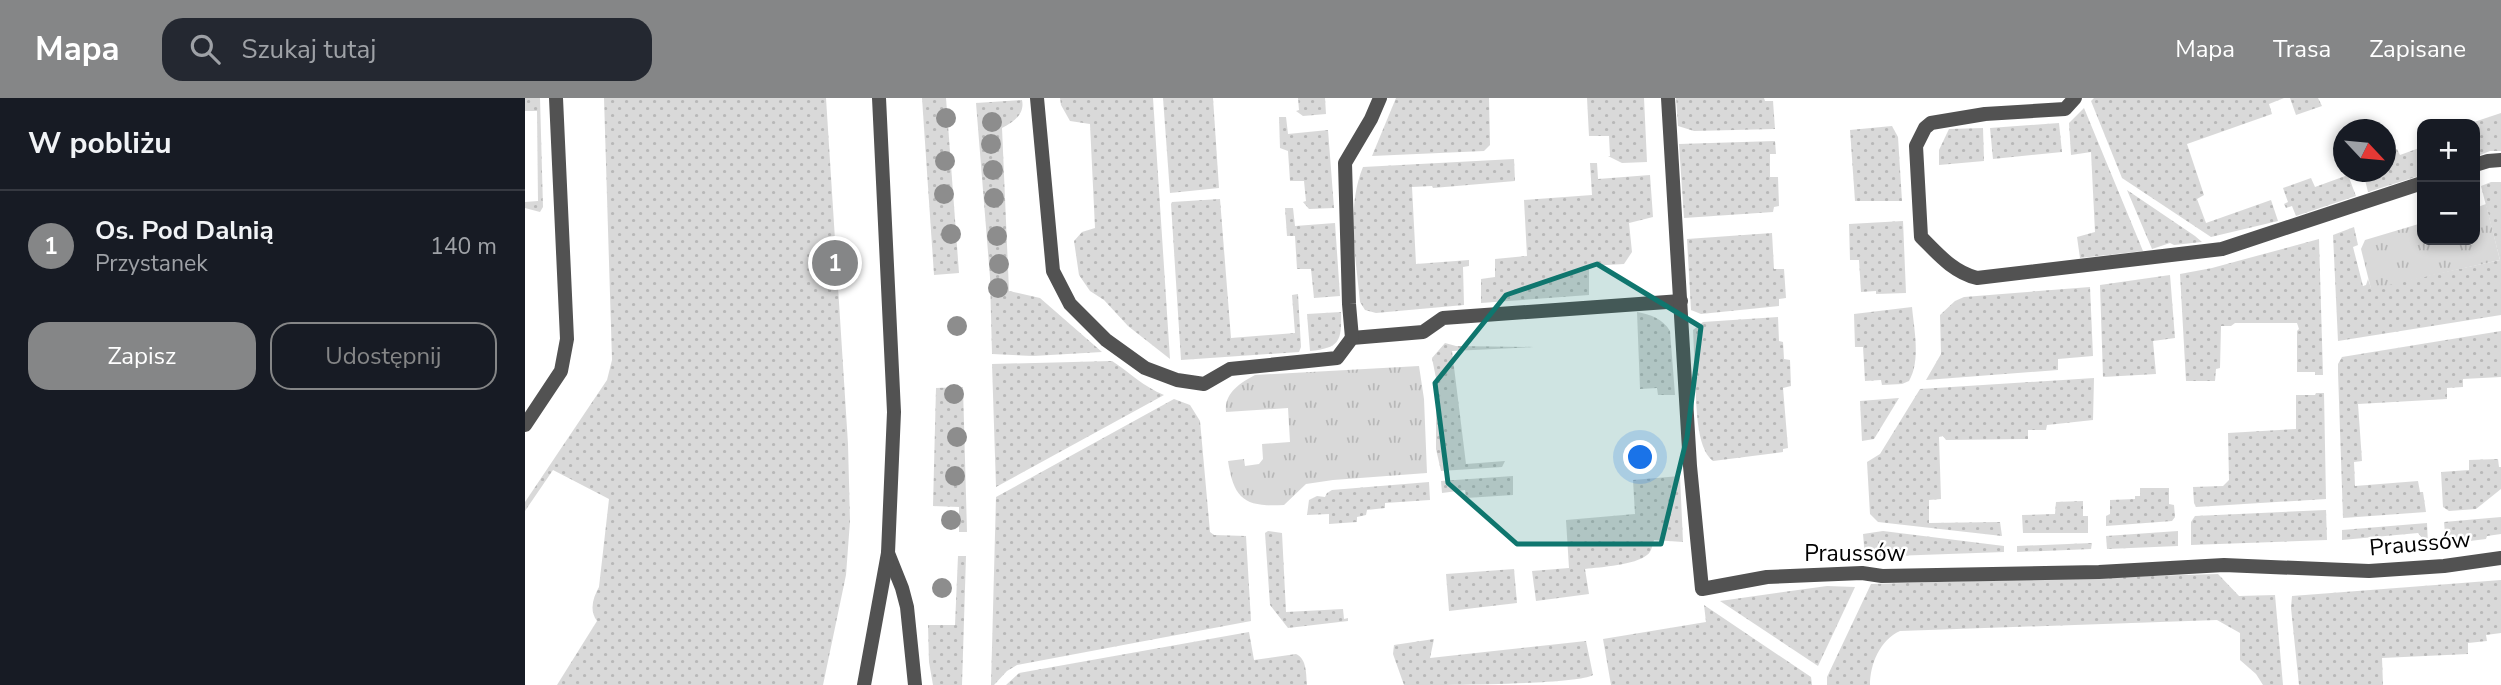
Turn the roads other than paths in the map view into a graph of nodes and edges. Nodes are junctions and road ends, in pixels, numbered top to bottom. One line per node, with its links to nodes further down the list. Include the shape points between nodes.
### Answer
1 (556, 98): 12 (street, via 567,338 561,371)
2 (879, 98): 13 (street, via 894,412)
3 (1037, 98): 11 (street, via 1053,271 1070,304 1119,351 1145,368 1204,384 1230,369 1337,358)
4 (1380, 98): 11 (street, via 1345,163)
5 (1668, 98): 10 (street, Praussów)
6 (2075, 98): 9 (street, via 2065,109 1985,114 1931,123 1925,128 1916,146 1921,237 1947,263 1977,278 2222,249)
7 (2501, 160): 8 (street)
8 (2480, 163)
9 (2417, 185)
10 (1681, 301): 11 (street, via 1443,318 1423,332); 14 (street, Praussów, via 1702,589 1767,577 1862,573 2092,572 2224,565 2369,571)
11 (1352, 338)
12 (525, 425)
13 (888, 553): 15 (street); 16 (street, via 907,607)
14 (2501, 558)
15 (864, 685)
16 (915, 685)

